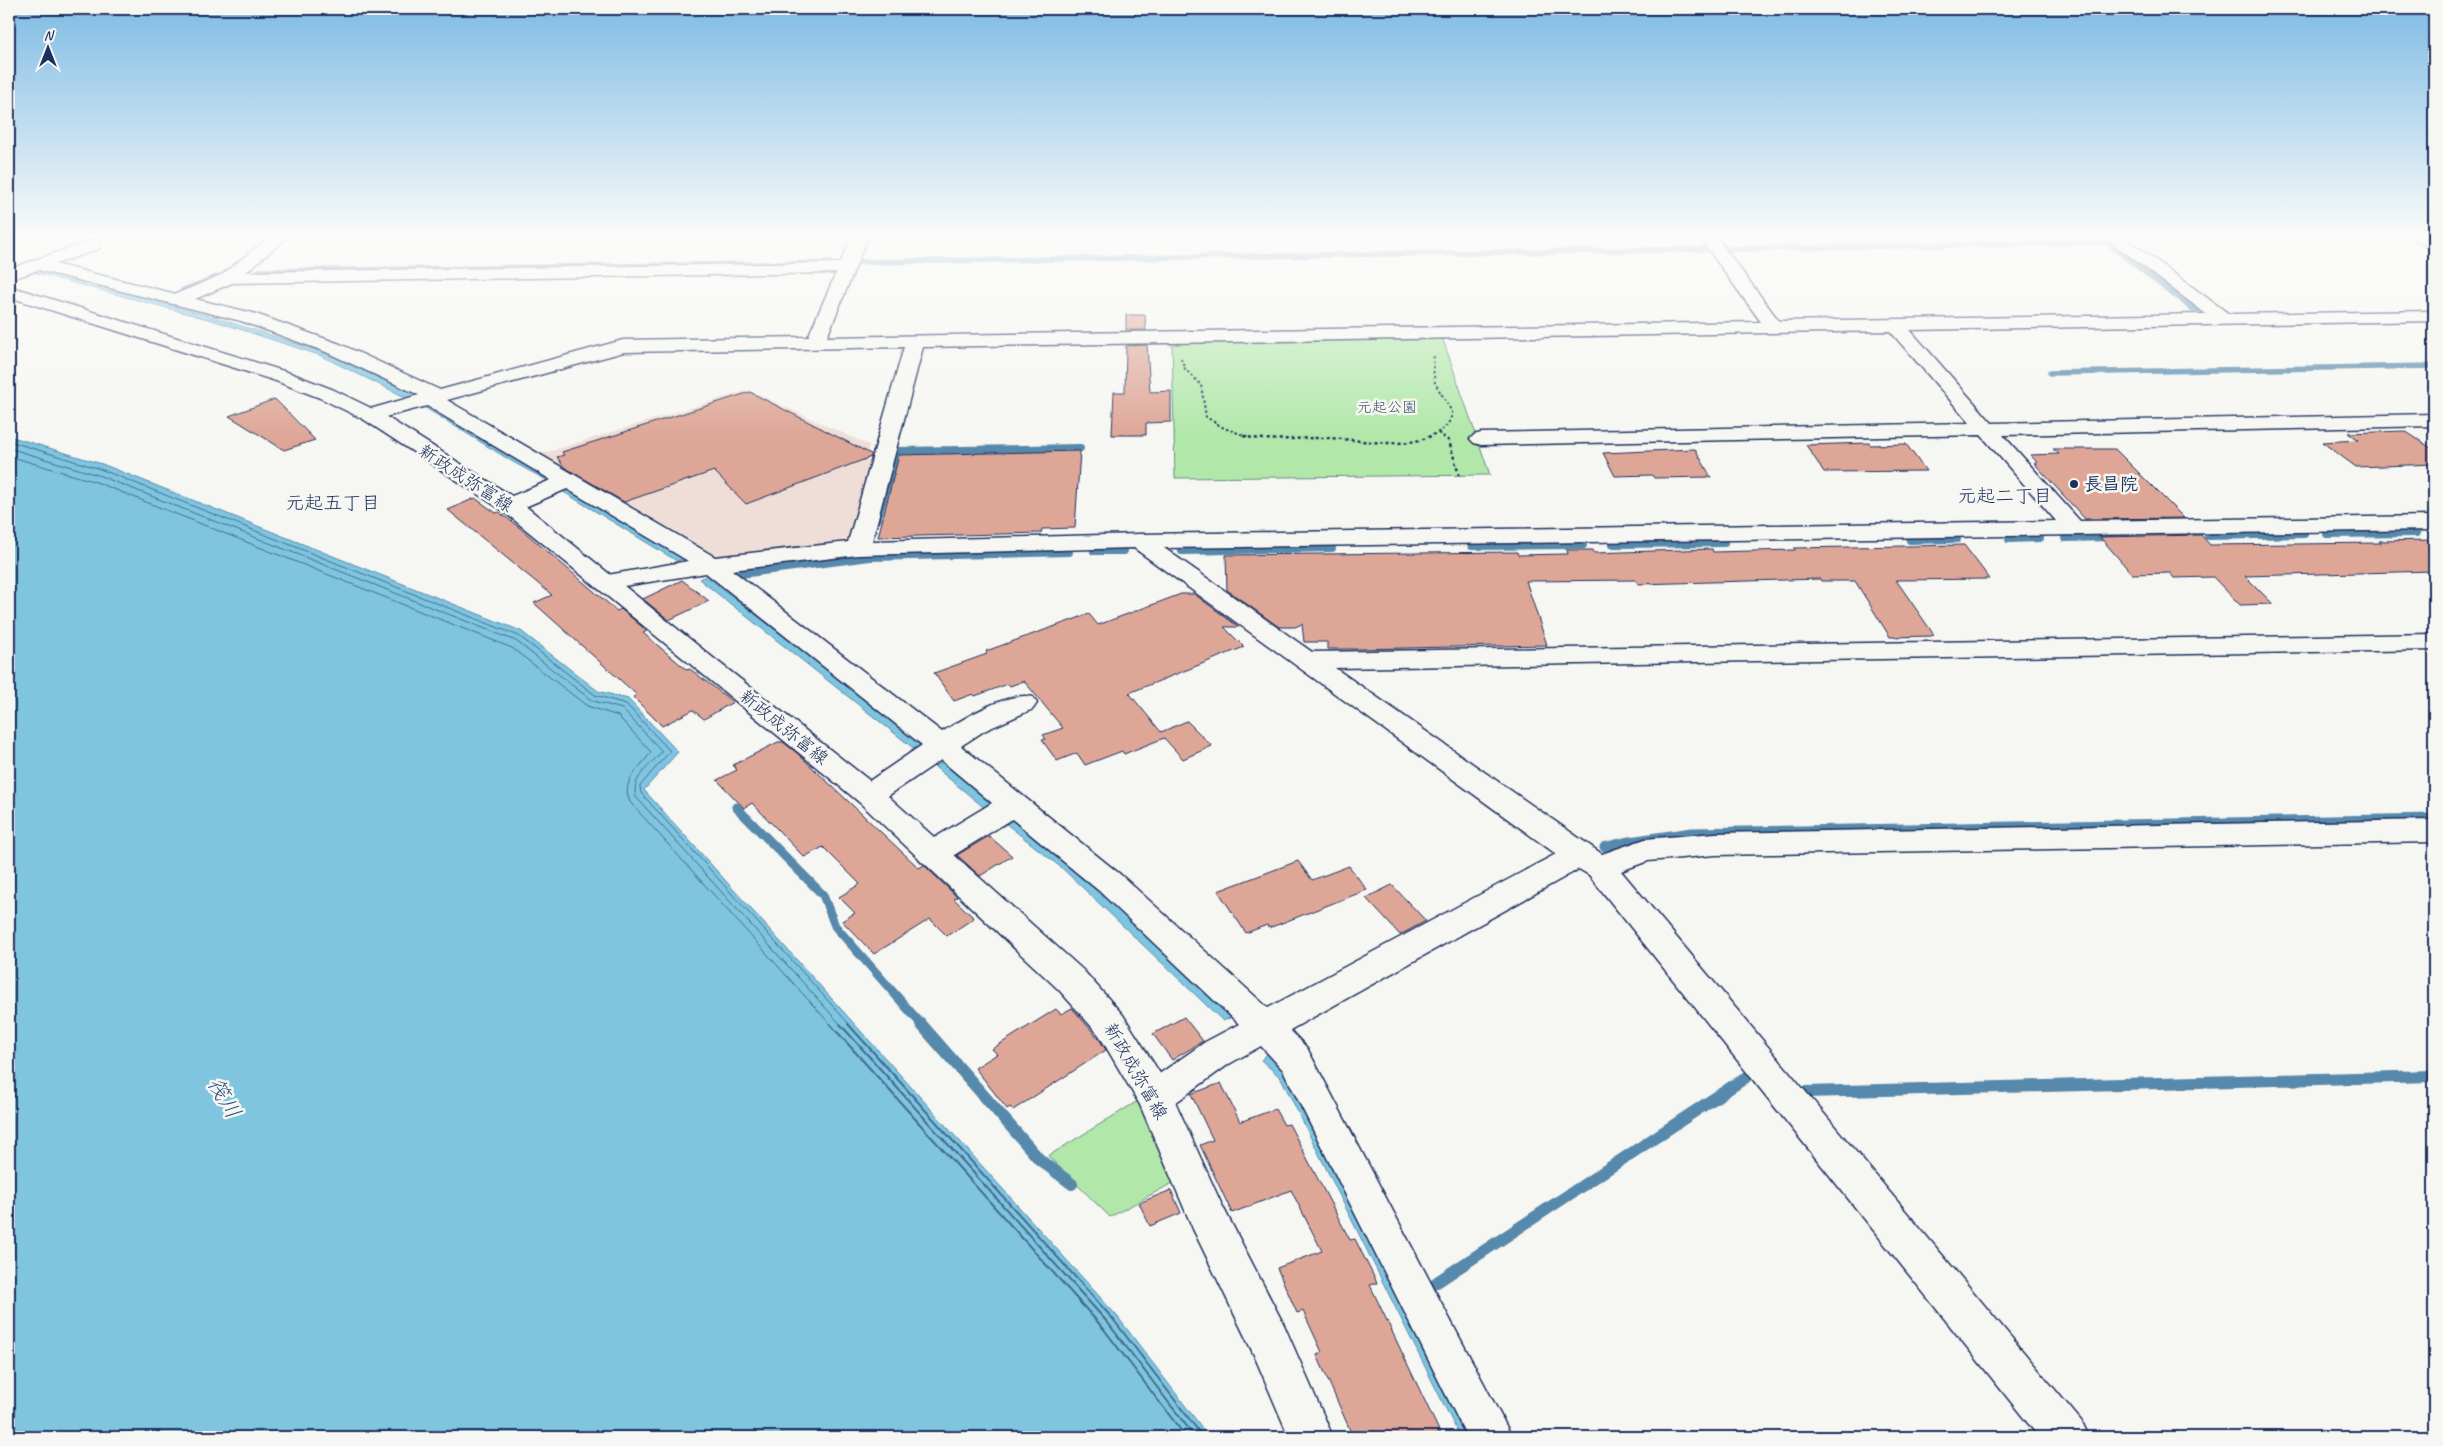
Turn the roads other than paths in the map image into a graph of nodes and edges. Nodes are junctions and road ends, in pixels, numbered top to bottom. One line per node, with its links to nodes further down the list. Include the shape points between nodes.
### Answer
1 (42, 301): 13 (street, 新政成弥富線, via 283,378)
2 (183, 301): 12 (street, via 247,317 333,348)
3 (832, 301): 11 (street)
4 (1755, 301): 9 (street)
5 (2200, 301): 7 (street)
6 (2434, 316): 7 (street)
7 (2224, 319): 8 (street)
8 (1895, 325): 9 (street); 15 (street)
9 (1774, 327): 10 (street)
10 (915, 342): 11 (street); 22 (street)
11 (815, 343): 12 (street, via 623,346)
12 (433, 397): 13 (street); 17 (street)
13 (370, 415): 18 (street, 新政成弥富線)
14 (2434, 420): 15 (street)
15 (1986, 429): 16 (street); 20 (street)
16 (1481, 439)
17 (567, 481): 18 (street); 23 (street)
18 (510, 505): 24 (street, 新政成弥富線)
19 (2434, 523): 20 (street)
20 (2074, 528): 21 (street)
21 (1139, 541): 22 (street); 26 (street)
22 (858, 548): 23 (street)
23 (711, 565): 24 (street); 28 (street)
24 (605, 582): 29 (street, 新政成弥富線)
25 (2434, 642): 26 (street)
26 (1304, 660): 33 (street)
27 (1023, 703): 28 (street, via 974,724)
28 (943, 747): 29 (street); 30 (street)
29 (869, 795): 32 (street, 新政成弥富線)
30 (1013, 804): 32 (street); 34 (street, via 1110,883)
31 (2434, 831): 33 (street, via 1715,844 1645,850)
32 (932, 854): 35 (street, 新政成弥富線, via 1071,980 1111,1025)
33 (1590, 861): 34 (street); 38 (street)
34 (1264, 1027): 35 (street, via 1217,1053); 37 (street, via 1295,1059)
35 (1155, 1097): 36 (street, 新政成弥富線, via 1207,1216 1269,1340)
36 (1312, 1437)
37 (1490, 1437)
38 (2067, 1437)

